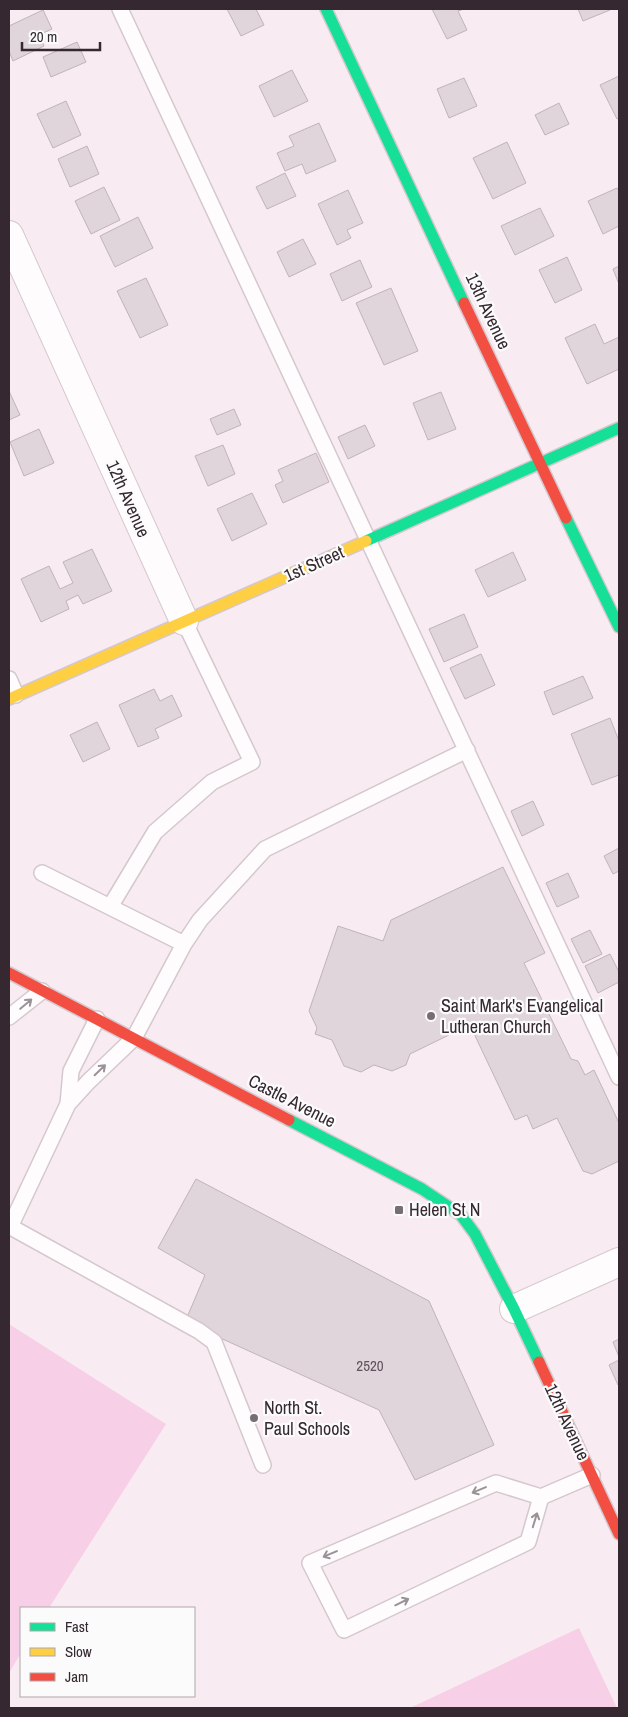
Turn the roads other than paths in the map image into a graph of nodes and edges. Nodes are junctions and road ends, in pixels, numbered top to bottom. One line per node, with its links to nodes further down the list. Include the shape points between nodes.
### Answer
1 (120, 9): 6 (lane)
2 (326, 9): 5 (street, 13th Avenue)
3 (9, 235): 7 (street, 12th Avenue)
4 (619, 428): 5 (street, 1st Street)
5 (540, 464): 6 (street, 1st Street); 8 (street, 13th Avenue)
6 (369, 540): 7 (street, 1st Street); 11 (lane)
7 (184, 621): 10 (street, 1st Street); 13 (lane, 12th Avenue, via 252,762 212,782 155,832)
8 (619, 627)
9 (9, 679): 10 (lane)
10 (13, 697)
11 (467, 750): 14 (lane, via 265,849 200,920); 20 (lane)
12 (42, 873): 13 (lane)
13 (110, 907): 14 (lane)
14 (184, 944): 19 (lane)
15 (9, 974): 16 (street, Castle Avenue)
16 (42, 991): 17 (lane, one-way to 16); 18 (street, Castle Avenue)
17 (9, 1017)
18 (97, 1019): 19 (street, Castle Avenue); 21 (lane, via 71,1072)
19 (134, 1038): 21 (lane, one-way to 19); 24 (street, Castle Avenue, via 448,1204 475,1234)
20 (619, 1076)
21 (68, 1104): 22 (lane)
22 (9, 1226): 25 (lane, via 214,1342)
23 (619, 1262): 24 (street)
24 (514, 1309): 26 (street, 12th Avenue)
25 (262, 1465)
26 (592, 1475): 27 (lane); 28 (street, 12th Avenue)
27 (541, 1497): 27 (lane, one-way to 27, via 496,1483 310,1563 344,1630 528,1542)
28 (619, 1534)

